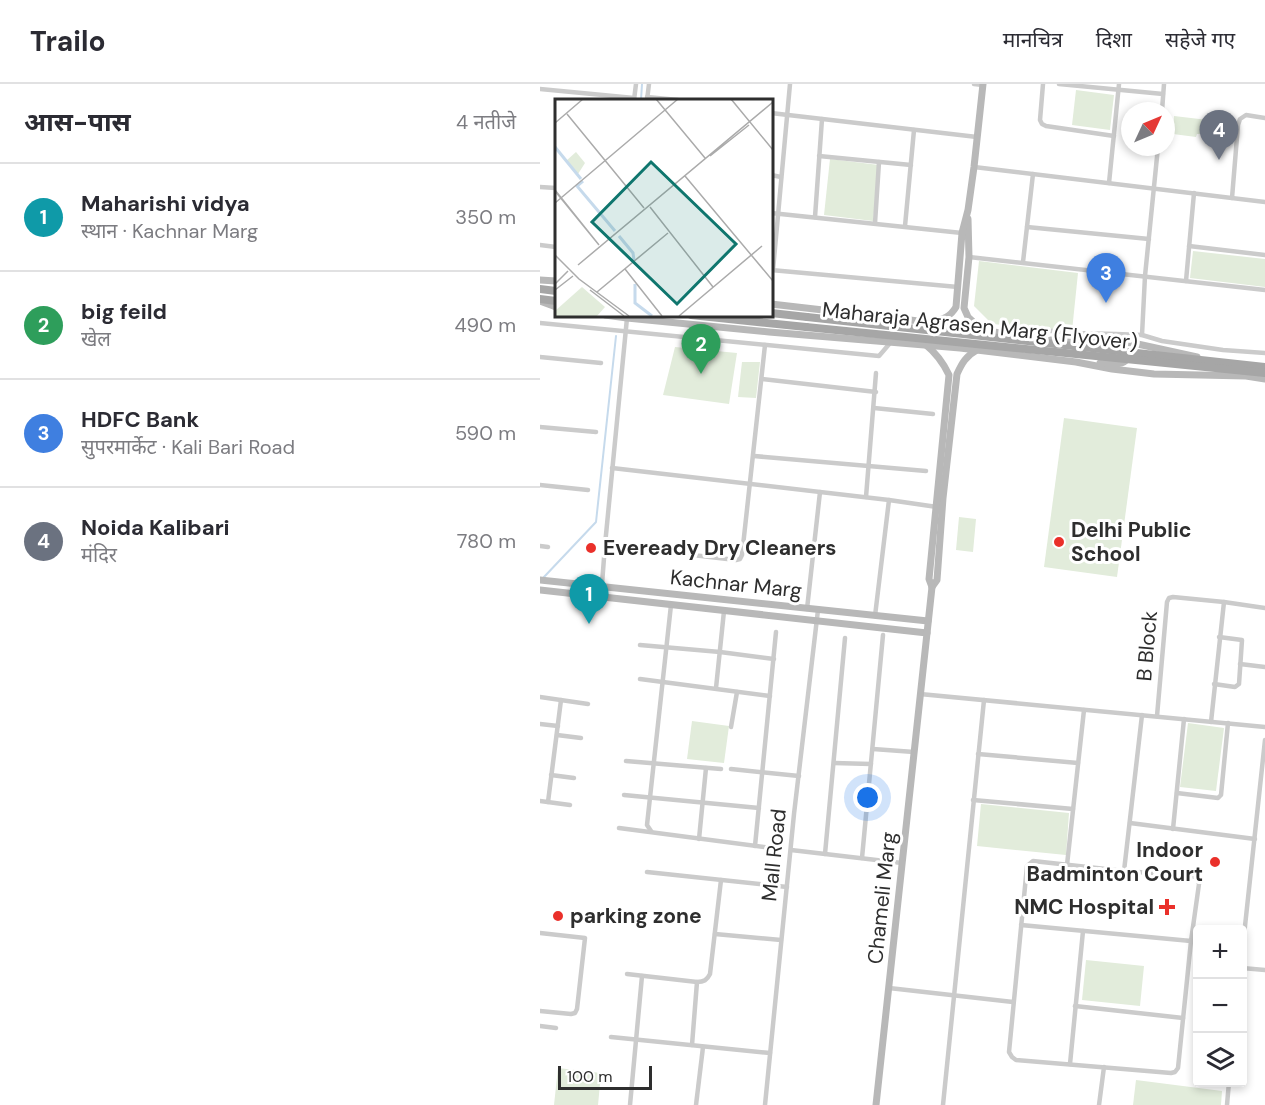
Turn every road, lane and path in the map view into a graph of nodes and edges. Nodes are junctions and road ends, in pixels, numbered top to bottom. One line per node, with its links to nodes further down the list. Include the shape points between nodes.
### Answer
1 (636, 84): 12 (street)
2 (649, 84): 13 (street)
3 (790, 84): 16 (street)
4 (974, 84): 8 (street)
5 (1043, 84): 20 (street, via 1042,124)
6 (1059, 84): 9 (street)
7 (1164, 84): 11 (street)
8 (983, 85): 21 (street)
9 (1119, 87): 11 (street); 20 (street)
10 (540, 89): 12 (street)
11 (1163, 94): 14 (street)
12 (634, 99)
13 (647, 99)
14 (1163, 102)
15 (772, 113): 16 (street)
16 (787, 116): 18 (street); 29 (street)
17 (1265, 118): 35 (street, via 1246,115 1240,119)
18 (822, 119): 19 (street); 22 (street)
19 (915, 130): 21 (street); 25 (street)
20 (1114, 136): 30 (street)
21 (978, 137): 26 (street)
22 (819, 156): 24 (street); 40 (street)
23 (1157, 156): 33 (street)
24 (879, 162): 25 (street); 41 (street)
25 (911, 165): 42 (street)
26 (974, 167): 27 (street); 37 (street)
27 (1033, 174): 30 (street); 43 (street)
28 (772, 175): 29 (street)
29 (782, 177): 39 (street)
30 (1109, 183): 33 (street)
31 (540, 187): 32 (street)
32 (555, 188)
33 (1154, 188): 34 (street); 45 (street)
34 (1194, 193): 35 (street); 47 (street)
35 (1232, 198): 36 (street)
36 (1265, 202)
37 (968, 210): 44 (street); 50 (street)
38 (772, 213): 39 (street)
39 (778, 213): 40 (street); 52 (street)
40 (815, 217): 41 (street)
41 (875, 223): 42 (street)
42 (905, 226): 44 (street)
43 (1027, 227): 45 (street); 51 (street)
44 (962, 233): 57 (street)
45 (1149, 240): 53 (street)
46 (540, 245): 48 (street)
47 (1189, 246): 49 (street); 56 (street)
48 (555, 247)
49 (1265, 255)
50 (969, 257): 51 (street); 58 (street)
51 (1023, 262): 53 (street)
52 (772, 270): 57 (street)
53 (1145, 276): 56 (street); 75 (street)
54 (540, 280): 55 (street)
55 (555, 281)
56 (1186, 281): 60 (street)
57 (958, 287): 58 (street); 71 (street, via 952,313 944,319)
58 (966, 288): 73 (street, via 964,308 968,317)
59 (540, 290): 61 (main road)
60 (1265, 290)
61 (555, 291)
62 (540, 300): 63 (main road); 65 (street)
63 (555, 301)
64 (772, 304): 70 (street)
65 (555, 308)
66 (772, 313): 87 (main road, Maharaja Agrasen Marg (Flyover), bridge)
67 (612, 316): 69 (street)
68 (701, 316): 89 (main road, Maharaja Agrasen Marg (Flyover), bridge)
69 (627, 318): 74 (street); 78 (street)
70 (893, 318): 71 (street); 78 (street)
71 (925, 322): 73 (street)
72 (540, 323): 74 (street)
73 (985, 330): 76 (street)
74 (625, 332): 80 (street); 100 (street)
75 (1142, 335): 76 (street, via 1041,330); 82 (street, via 1223,350)
76 (1028, 338): 77 (street)
77 (1089, 341): 83 (street, via 1133,343); 85 (street, via 1097,346 1124,348 1126,361)
78 (891, 342): 79 (street); 80 (street, via 879,356)
79 (925, 344): 81 (street); 108 (street, Chameli Marg, via 935,352 949,375)
80 (765, 345): 92 (street)
81 (976, 350): 85 (street); 108 (street, Chameli Marg, via 962,361 957,374)
82 (1265, 353)
83 (1193, 356): 87 (street); 90 (street, via 1200,363)
84 (540, 357): 86 (street)
85 (1076, 362): 90 (street, via 1154,374)
86 (601, 363)
87 (1265, 366)
88 (876, 373): 93 (street)
89 (1265, 373)
90 (1193, 375): 91 (street)
91 (1265, 379)
92 (762, 380): 93 (street); 98 (street)
93 (876, 392): 94 (street)
94 (874, 408): 95 (street); 99 (street)
95 (933, 414)
96 (540, 427): 97 (street)
97 (596, 432)
98 (754, 456): 99 (street); 102 (street)
99 (869, 466): 101 (street); 106 (street)
100 (612, 468): 102 (street); 109 (street)
101 (926, 471)
102 (751, 484): 105 (street); 109 (street, via 740,559)
103 (540, 485): 104 (street)
104 (588, 490)
105 (820, 492): 106 (street); 119 (street)
106 (866, 497): 107 (street)
107 (890, 500): 108 (street); 122 (street)
108 (939, 507): 124 (street, Chameli Marg, via 937,580 932,587)
109 (605, 544): 113 (street)
110 (540, 546): 111 (street)
111 (548, 547)
112 (540, 580): 113 (street, Kachnar Marg)
113 (602, 587): 115 (street); 119 (street, Kachnar Marg)
114 (540, 590): 115 (street, Kachnar Marg)
115 (601, 597): 117 (street, Kachnar Marg)
116 (1224, 602): 118 (street, B Block); 128 (street); 149 (street, B Block, via 1169,598)
117 (671, 605): 120 (street, Kachnar Marg); 131 (street)
118 (1265, 608)
119 (807, 609): 121 (street, Kachnar Marg)
120 (724, 610): 123 (street, Kachnar Marg); 132 (street)
121 (818, 610): 122 (street, Kachnar Marg); 123 (street, Mall Road)
122 (875, 616): 124 (street, Kachnar Marg)
123 (816, 620): 126 (street, Kachnar Marg); 173 (street, Mall Road)
124 (928, 621): 126 (street, Chameli Marg)
125 (776, 632): 133 (street)
126 (927, 633): 141 (street, Chameli Marg)
127 (883, 635): 160 (street)
128 (1219, 637): 134 (street, via 1242,640); 138 (street)
129 (845, 638): 164 (street)
130 (640, 645): 131 (street)
131 (667, 646): 132 (street); 137 (street)
132 (720, 652): 133 (street); 139 (street)
133 (774, 659): 142 (street)
134 (1240, 664): 135 (street); 138 (street, via 1237,686)
135 (1265, 667)
136 (640, 679): 137 (street)
137 (663, 681): 139 (street); 166 (street)
138 (1214, 684): 151 (street)
139 (716, 688): 140 (street)
140 (737, 692): 142 (street); 155 (street)
141 (920, 694): 145 (street); 161 (street, Chameli Marg)
142 (770, 696): 171 (street)
143 (540, 697): 144 (street)
144 (561, 700): 146 (street); 154 (street)
145 (984, 700): 147 (street); 162 (street)
146 (588, 704)
147 (1084, 710): 148 (street); 165 (street)
148 (1142, 715): 149 (street); 185 (street)
149 (1157, 717): 150 (street)
150 (1184, 719): 151 (street); 175 (street)
151 (1211, 722): 152 (street)
152 (1228, 723): 156 (street); 175 (street, via 1221,795 1218,798)
153 (540, 724): 154 (street)
154 (558, 726): 157 (street)
155 (731, 727)
156 (1265, 727)
157 (556, 735): 158 (street); 172 (street)
158 (581, 738)
159 (1265, 740): 190 (street)
160 (873, 749): 161 (street); 167 (street)
161 (914, 752): 196 (street, Chameli Marg)
162 (978, 754): 165 (street); 178 (street)
163 (626, 761): 166 (street)
164 (834, 763): 167 (street); 194 (street)
165 (1078, 763): 184 (street)
166 (654, 764): 168 (street); 177 (street)
167 (871, 764): 195 (street)
168 (706, 768): 169 (street); 181 (street)
169 (722, 769)
170 (731, 769): 171 (street)
171 (763, 773): 173 (street); 183 (street)
172 (551, 775): 174 (street); 180 (street)
173 (799, 776): 193 (street, Mall Road)
174 (574, 778)
175 (1177, 793): 187 (street)
176 (624, 795): 177 (street)
177 (651, 797): 181 (street); 188 (street, via 647,825)
178 (974, 800): 184 (street); 217 (street)
179 (540, 801): 180 (street)
180 (548, 802): 182 (street)
181 (702, 802): 183 (street); 189 (street)
182 (570, 805)
183 (759, 808): 191 (street)
184 (1073, 809): 197 (street)
185 (1130, 823): 187 (street); 198 (street)
186 (620, 828): 188 (street)
187 (1173, 829): 190 (street)
188 (651, 831): 189 (street)
189 (699, 839): 191 (street)
190 (1255, 839): 203 (street)
191 (755, 846): 192 (street)
192 (780, 849)
193 (791, 850): 194 (street); 201 (street, Mall Road)
194 (825, 854): 195 (street)
195 (862, 858): 196 (street)
196 (902, 862): 216 (street, Chameli Marg)
197 (1067, 865): 198 (street); 202 (street, via 1034,861 1027,866)
198 (1124, 871): 208 (street, via 1197,878)
199 (647, 872): 200 (street)
200 (721, 880): 201 (street); 206 (street)
201 (787, 887): 207 (street, Mall Road)
202 (1021, 925): 204 (street); 218 (street)
203 (1245, 925)
204 (1083, 931): 208 (street); 219 (street)
205 (540, 933): 220 (street, via 585,938 577,1010 571,1014)
206 (715, 934): 207 (street); 215 (street, via 710,974 704,982)
207 (782, 940): 228 (street, Mall Road)
208 (1191, 941): 209 (street)
209 (1189, 963): 210 (street); 221 (street)
210 (1193, 964)
211 (1247, 968): 212 (street)
212 (1265, 970)
213 (627, 974): 214 (street)
214 (642, 976): 215 (street); 225 (street)
215 (697, 982): 226 (street)
216 (889, 988): 217 (street); 235 (street, Chameli Marg)
217 (954, 995): 218 (street); 236 (street)
218 (1013, 1002): 229 (street, via 1009,1052 1012,1057)
219 (1075, 1006): 221 (street); 229 (street)
220 (540, 1011)
221 (1183, 1018): 230 (street, via 1175,1072)
222 (540, 1026): 223 (street)
223 (556, 1028)
224 (610, 1037): 225 (street)
225 (636, 1040): 226 (street); 232 (street)
226 (692, 1045): 227 (street)
227 (703, 1047): 228 (street); 233 (street)
228 (770, 1053): 234 (street, Mall Road)
229 (1070, 1064): 230 (street)
230 (1104, 1067): 237 (street)
231 (1229, 1087): 238 (street)
232 (630, 1105)
233 (696, 1105)
234 (765, 1105)
235 (876, 1105)
236 (943, 1105)
237 (1100, 1105)
238 (1227, 1105)

